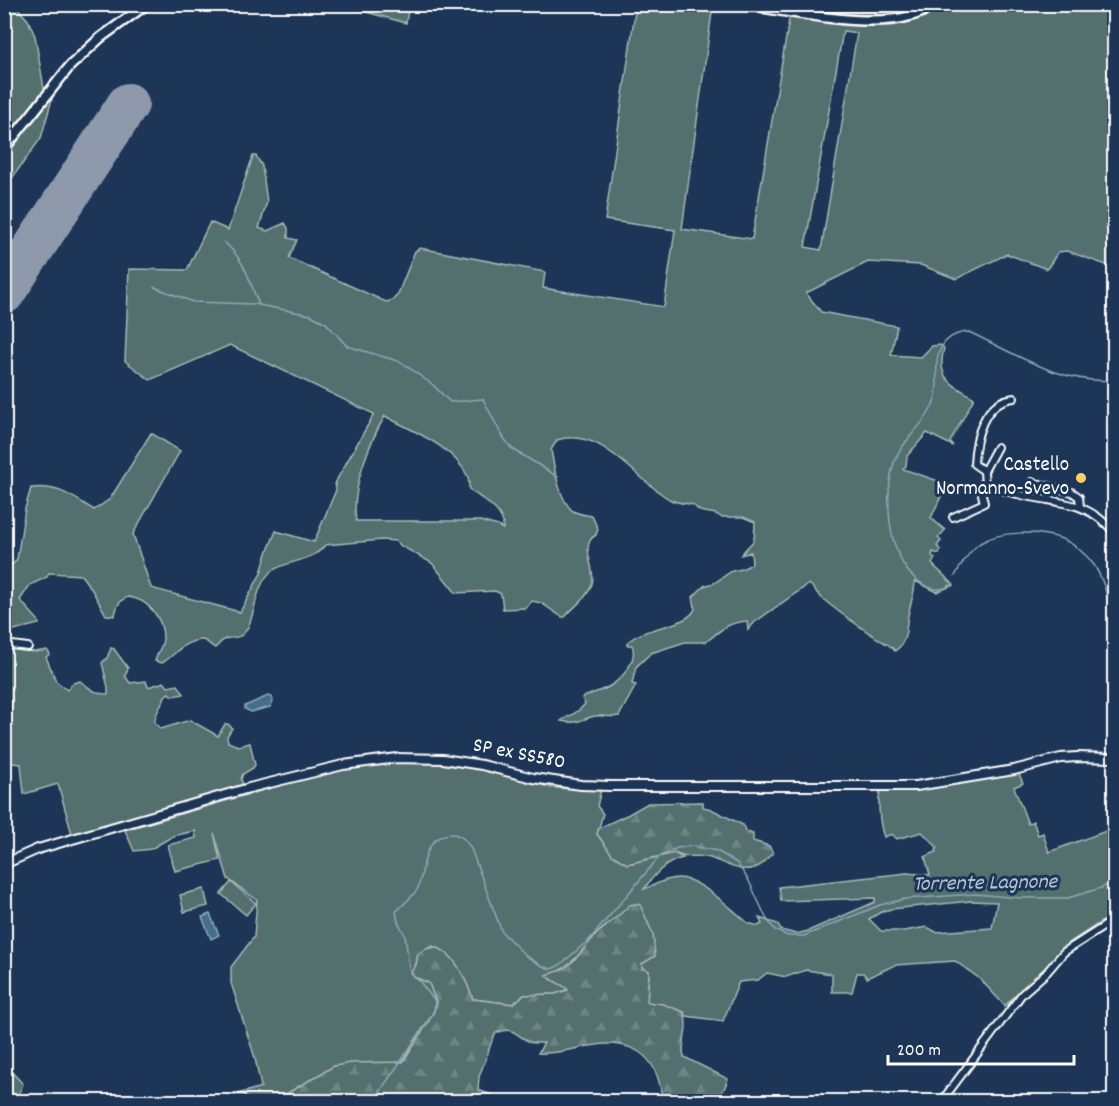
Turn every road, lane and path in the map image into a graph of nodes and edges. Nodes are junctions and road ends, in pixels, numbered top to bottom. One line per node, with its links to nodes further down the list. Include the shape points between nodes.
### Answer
1 (147, 4): 4 (main road, via 70,66)
2 (741, 4): 3 (main road, via 879,21 910,17)
3 (935, 4)
4 (4, 149)
5 (1014, 398): 7 (street, via 1000,402 987,414 977,436 974,464)
6 (998, 447): 7 (street)
7 (984, 471): 9 (street)
8 (1032, 482): 10 (street, via 1072,492 1079,497)
9 (985, 488): 10 (street); 11 (street, via 981,490 984,503)
10 (1080, 506): 12 (street)
11 (953, 517)
12 (1114, 532)
13 (4, 644): 14 (street)
14 (28, 648)
15 (1114, 758): 16 (street, SP ex SS580, via 1055,759 916,786 581,785 443,759 397,758 344,765 249,788 38,849)
16 (4, 864)
17 (1114, 921): 18 (street, via 1064,952 1023,994)
18 (941, 1101)

